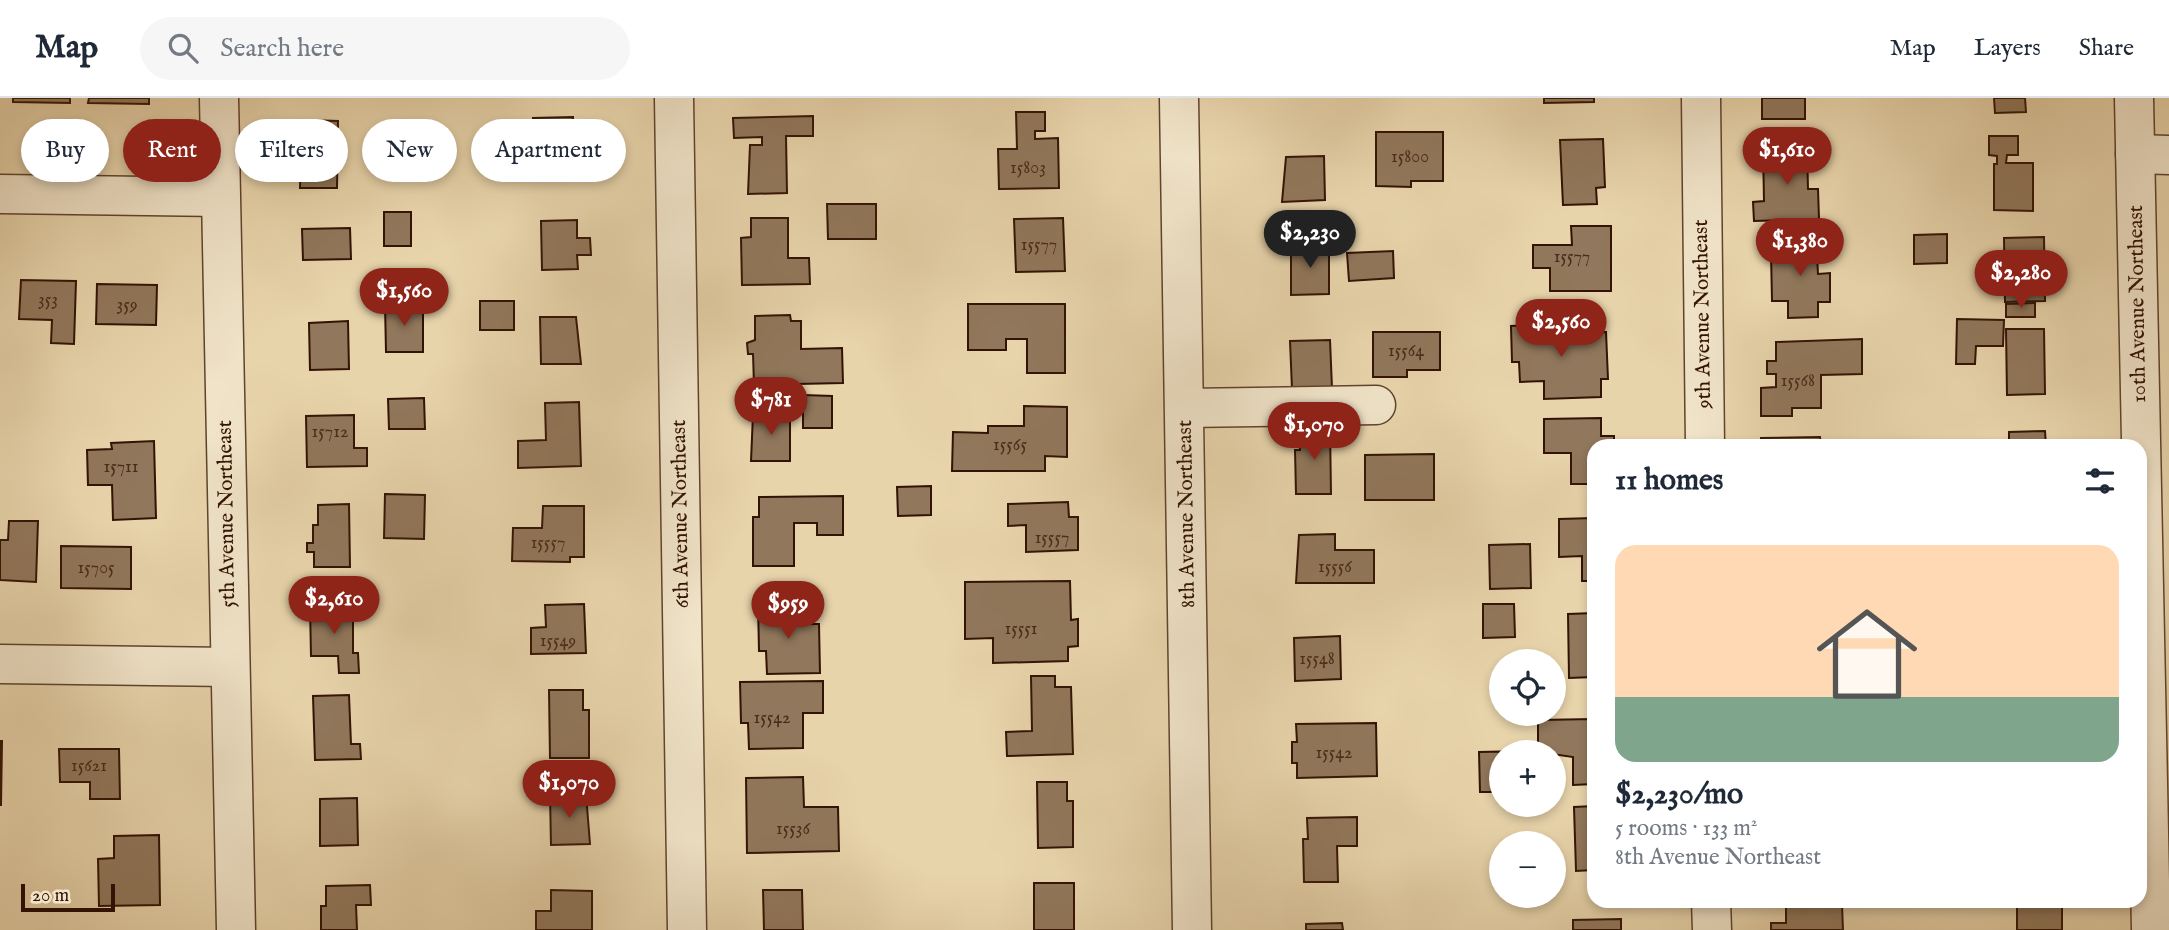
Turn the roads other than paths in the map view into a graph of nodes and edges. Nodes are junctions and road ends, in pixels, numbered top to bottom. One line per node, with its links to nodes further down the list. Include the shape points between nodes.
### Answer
1 (219, 98): 8 (street, 5th Avenue Northeast)
2 (674, 98): 16 (street, 6th Avenue Northeast)
3 (1179, 98): 10 (street, 8th Avenue Northeast)
4 (1701, 98): 11 (street, 9th Avenue Northeast)
5 (2134, 98): 6 (street, 10th Avenue Northeast)
6 (2152, 154): 19 (street, 10th Avenue Northeast)
7 (0, 194): 8 (street)
8 (220, 197): 13 (street, 5th Avenue Northeast)
9 (1376, 405): 10 (street)
10 (1186, 408): 17 (street, 8th Avenue Northeast)
11 (1705, 439)
12 (0, 664): 13 (street)
13 (230, 667): 15 (street, 5th Avenue Northeast)
14 (1711, 908): 18 (street)
15 (236, 930)
16 (687, 930)
17 (1192, 930)
18 (1712, 930)
19 (2151, 930)

